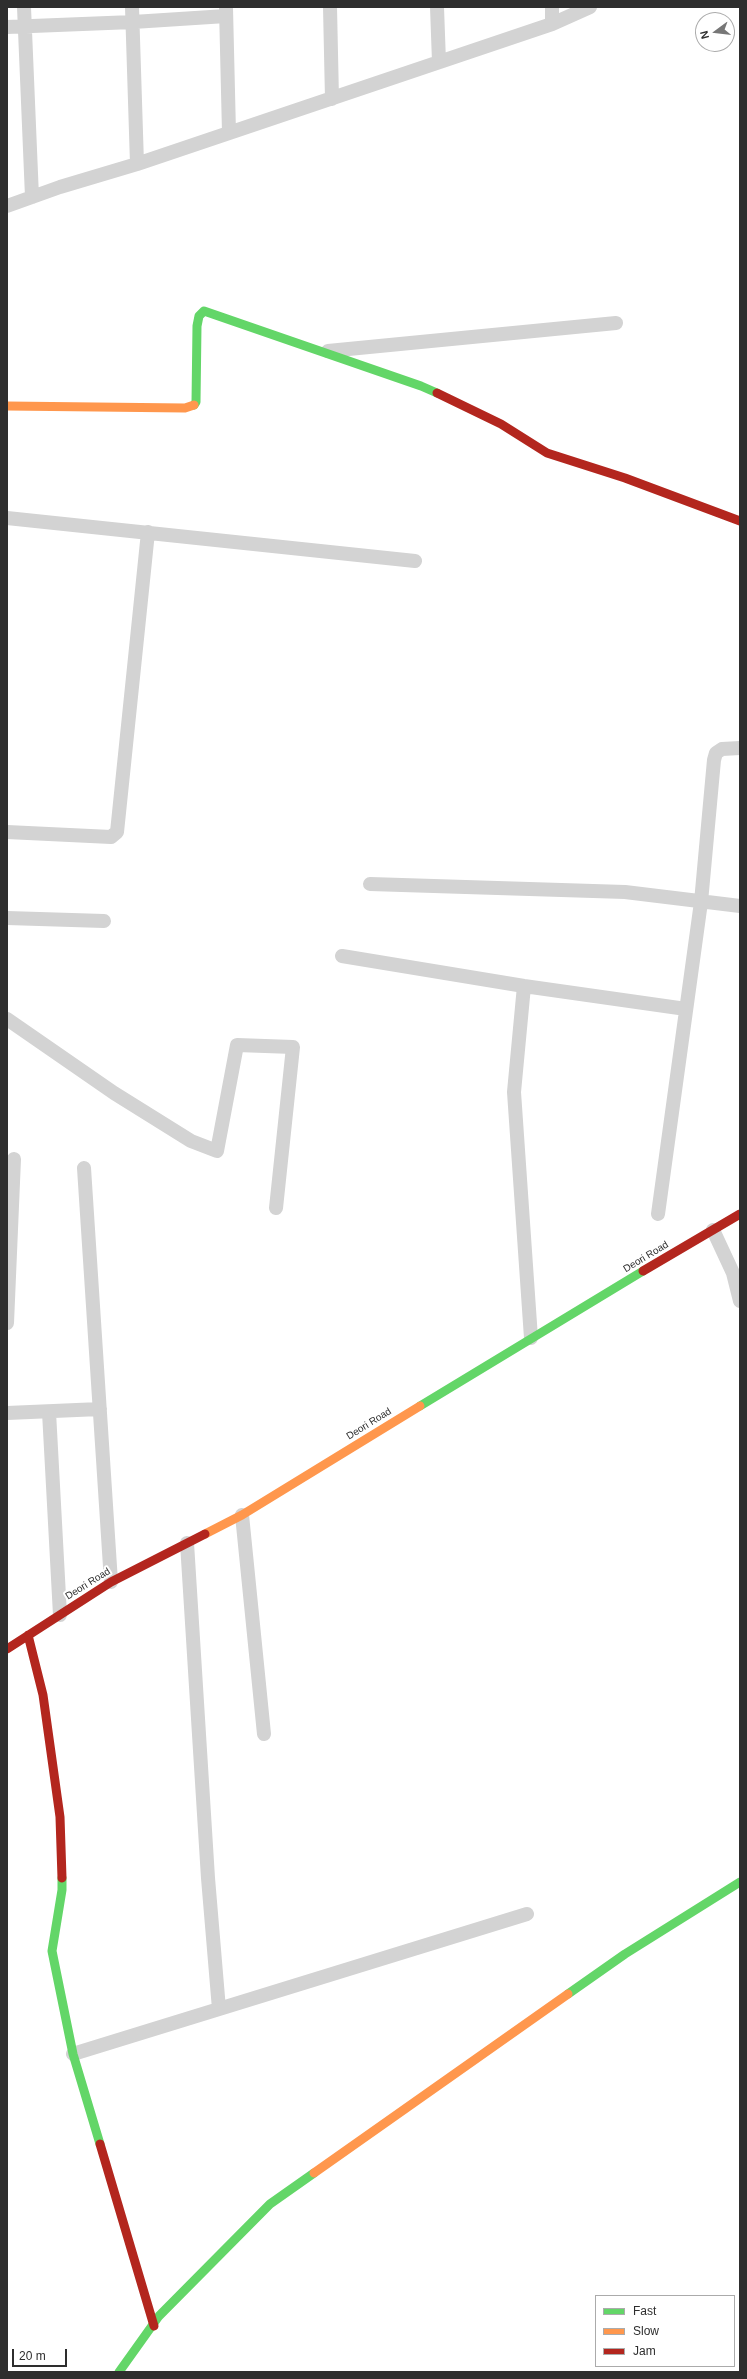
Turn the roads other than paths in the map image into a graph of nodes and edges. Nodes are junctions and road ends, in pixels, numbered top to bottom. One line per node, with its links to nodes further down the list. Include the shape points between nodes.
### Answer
1 (24, 7): 11 (street)
2 (132, 7): 8 (street)
3 (330, 7): 13 (street)
4 (437, 7): 12 (street)
5 (552, 7): 9 (street)
6 (590, 7): 9 (street)
7 (226, 11): 8 (street); 14 (street)
8 (133, 22): 11 (street); 15 (street)
9 (552, 24): 12 (street)
10 (7, 27): 11 (street)
11 (24, 27): 16 (street)
12 (439, 62): 13 (street)
13 (332, 99): 14 (street)
14 (229, 133): 15 (street)
15 (137, 164): 16 (street, via 60,186)
16 (32, 197): 17 (street)
17 (7, 206)
18 (616, 322): 19 (street)
19 (326, 351): 20 (street, via 209,311 199,316 197,326 196,402 193,406); 22 (street, via 444,396 501,424 546,453 625,478)
20 (7, 406)
21 (7, 518): 23 (street)
22 (740, 521)
23 (148, 532): 24 (street); 26 (street, via 117,832 111,837)
24 (415, 561)
25 (740, 748): 28 (street, via 722,749 716,753 714,760)
26 (7, 832)
27 (370, 884): 28 (street, via 625,892)
28 (701, 902): 29 (street); 34 (street)
29 (740, 906)
30 (7, 918): 31 (street)
31 (104, 921)
32 (342, 956): 33 (street)
33 (524, 986): 34 (street); 44 (street, via 514,1092)
34 (686, 1009): 39 (street)
35 (7, 1019): 38 (street, via 191,1141 217,1151 238,1045 293,1047)
36 (14, 1159): 43 (street)
37 (84, 1168): 45 (street)
38 (276, 1208)
39 (658, 1214)
40 (740, 1214): 41 (street, Deori Road)
41 (713, 1230): 42 (street, via 733,1273); 44 (street, Deori Road)
42 (740, 1301)
43 (7, 1323)
44 (531, 1338): 48 (street, Deori Road)
45 (100, 1408): 46 (street); 50 (street)
46 (49, 1412): 47 (street); 51 (street)
47 (7, 1413)
48 (242, 1515): 49 (street, Deori Road); 54 (street)
49 (187, 1543): 50 (street, Deori Road); 57 (street)
50 (111, 1582): 51 (street, Deori Road)
51 (60, 1615): 52 (street, Deori Road)
52 (28, 1635): 53 (street, Deori Road); 58 (street, via 43,1695 60,1817 62,1890 52,1952)
53 (7, 1649)
54 (264, 1734)
55 (740, 1882): 59 (street, via 625,1954 270,2204 160,2316)
56 (527, 1914): 57 (street)
57 (219, 2009): 58 (street)
58 (73, 2054): 59 (street)
59 (154, 2326): 60 (street)
60 (119, 2372)

